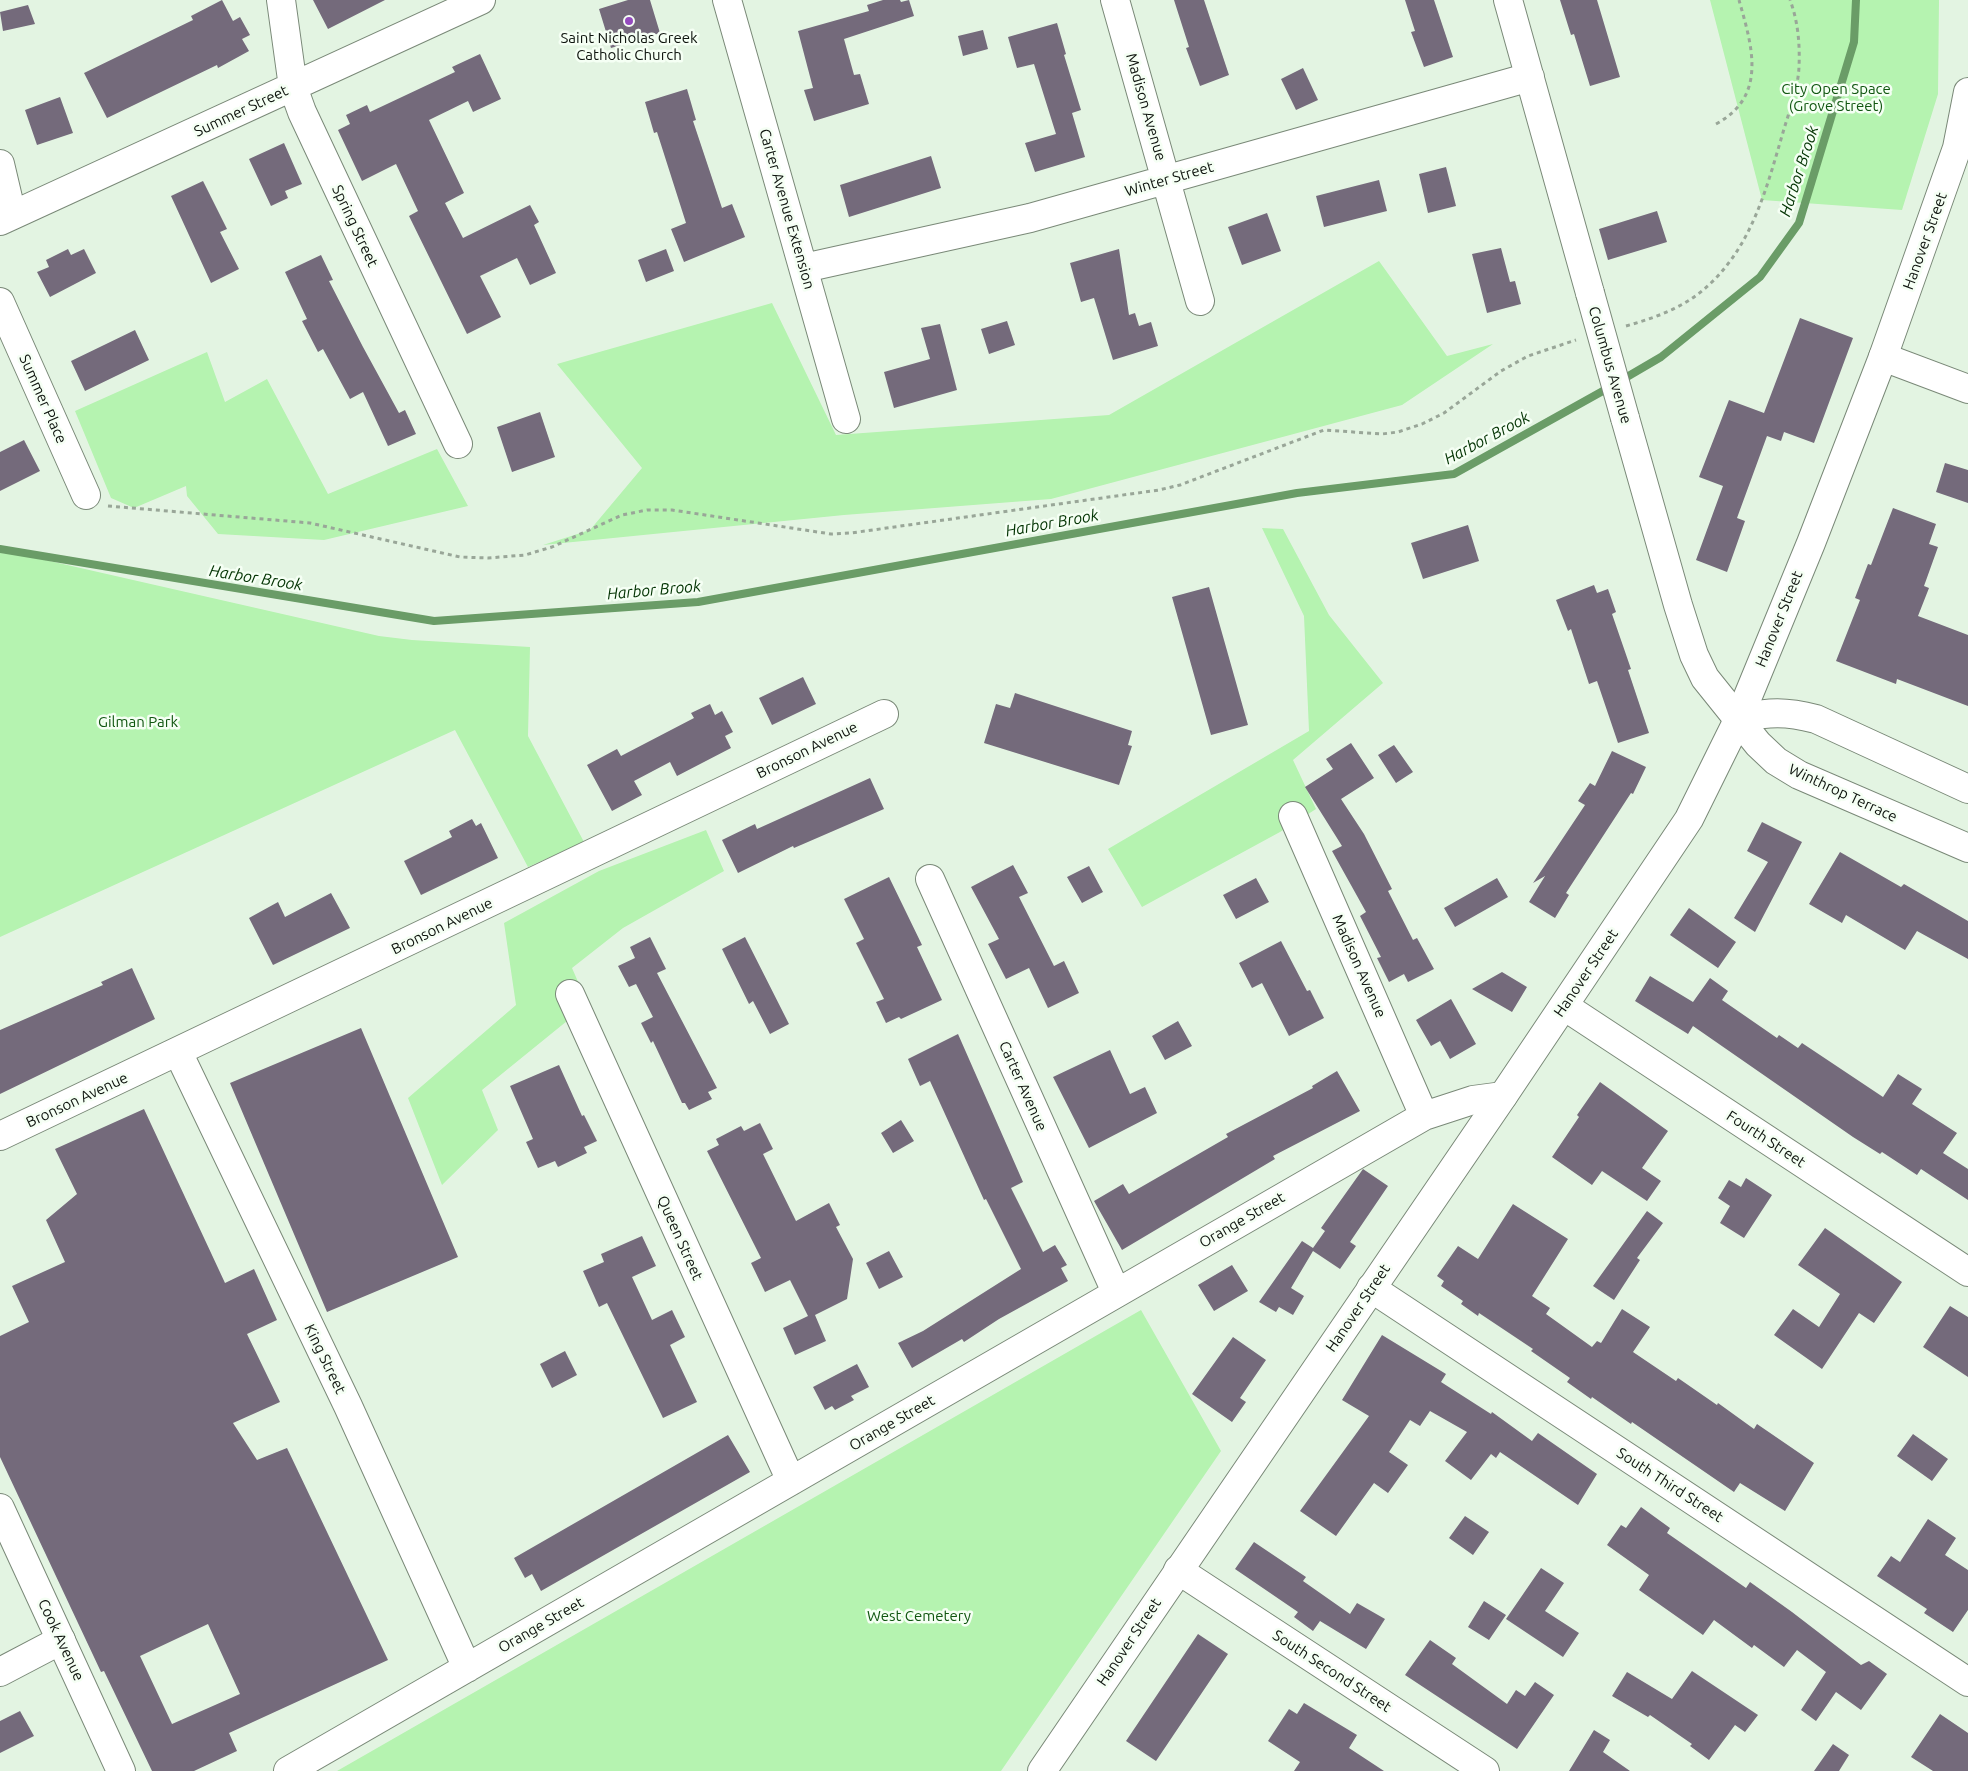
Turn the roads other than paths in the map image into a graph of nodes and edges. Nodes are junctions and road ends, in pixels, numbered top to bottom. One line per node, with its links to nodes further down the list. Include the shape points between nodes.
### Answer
1 (281, 0): 7 (street, Spring Street)
2 (481, 0): 7 (street, Summer Street)
3 (727, 0): 12 (street, Carter Avenue Extension)
4 (1116, 0): 10 (street, Madison Avenue)
5 (1508, 0): 6 (street, Columbus Avenue)
6 (1530, 77): 10 (street, Winter Street); 21 (street, Columbus Avenue, bridge, via 1694,655 1705,678)
7 (293, 87): 11 (street, Summer Street); 18 (street, Spring Street)
8 (1968, 92): 15 (street, Hanover Street, via 1957,148)
9 (0, 164): 11 (street)
10 (1166, 180): 12 (street, Winter Street, via 1030,218); 13 (street, Madison Avenue)
11 (6, 218)
12 (804, 268): 17 (street, Carter Avenue Extension)
13 (1200, 301)
14 (0, 302): 19 (street, Summer Place)
15 (1883, 357): 16 (street); 21 (street, Hanover Street)
16 (1968, 389)
17 (846, 419)
18 (458, 444)
19 (86, 495)
20 (884, 714): 28 (street, Bronson Avenue)
21 (1739, 718): 22 (street, via 1770,712 1816,718); 24 (street, Winthrop Terrace, via 1758,744 1798,775); 27 (street, Hanover Street, via 1689,819)
22 (1968, 788)
23 (1293, 816): 30 (street, Madison Avenue)
24 (1968, 848)
25 (930, 879): 34 (street, Carter Avenue)
26 (570, 994): 35 (street, Queen Street)
27 (1564, 1006): 29 (street, Hanover Street); 32 (street, Fourth Street)
28 (178, 1052): 31 (street, Bronson Avenue); 39 (street, King Street, via 348,1406)
29 (1503, 1096): 30 (street, Orange Street, via 1473,1100); 33 (street, Hanover Street)
30 (1424, 1116): 34 (street, Orange Street)
31 (0, 1136)
32 (1968, 1272)
33 (1371, 1288): 37 (street, Hanover Street); 41 (street, South Third Street)
34 (1116, 1292): 35 (street, Orange Street)
35 (791, 1481): 39 (street, Orange Street)
36 (0, 1508): 38 (street, Cook Avenue)
37 (1178, 1570): 44 (street, Hanover Street); 45 (street, South Second Street)
38 (61, 1640): 40 (street); 42 (street, Cook Avenue)
39 (467, 1668): 43 (street, Orange Street)
40 (0, 1672)
41 (1968, 1682)
42 (122, 1771)
43 (288, 1771)
44 (1042, 1771)
45 (1485, 1771)

